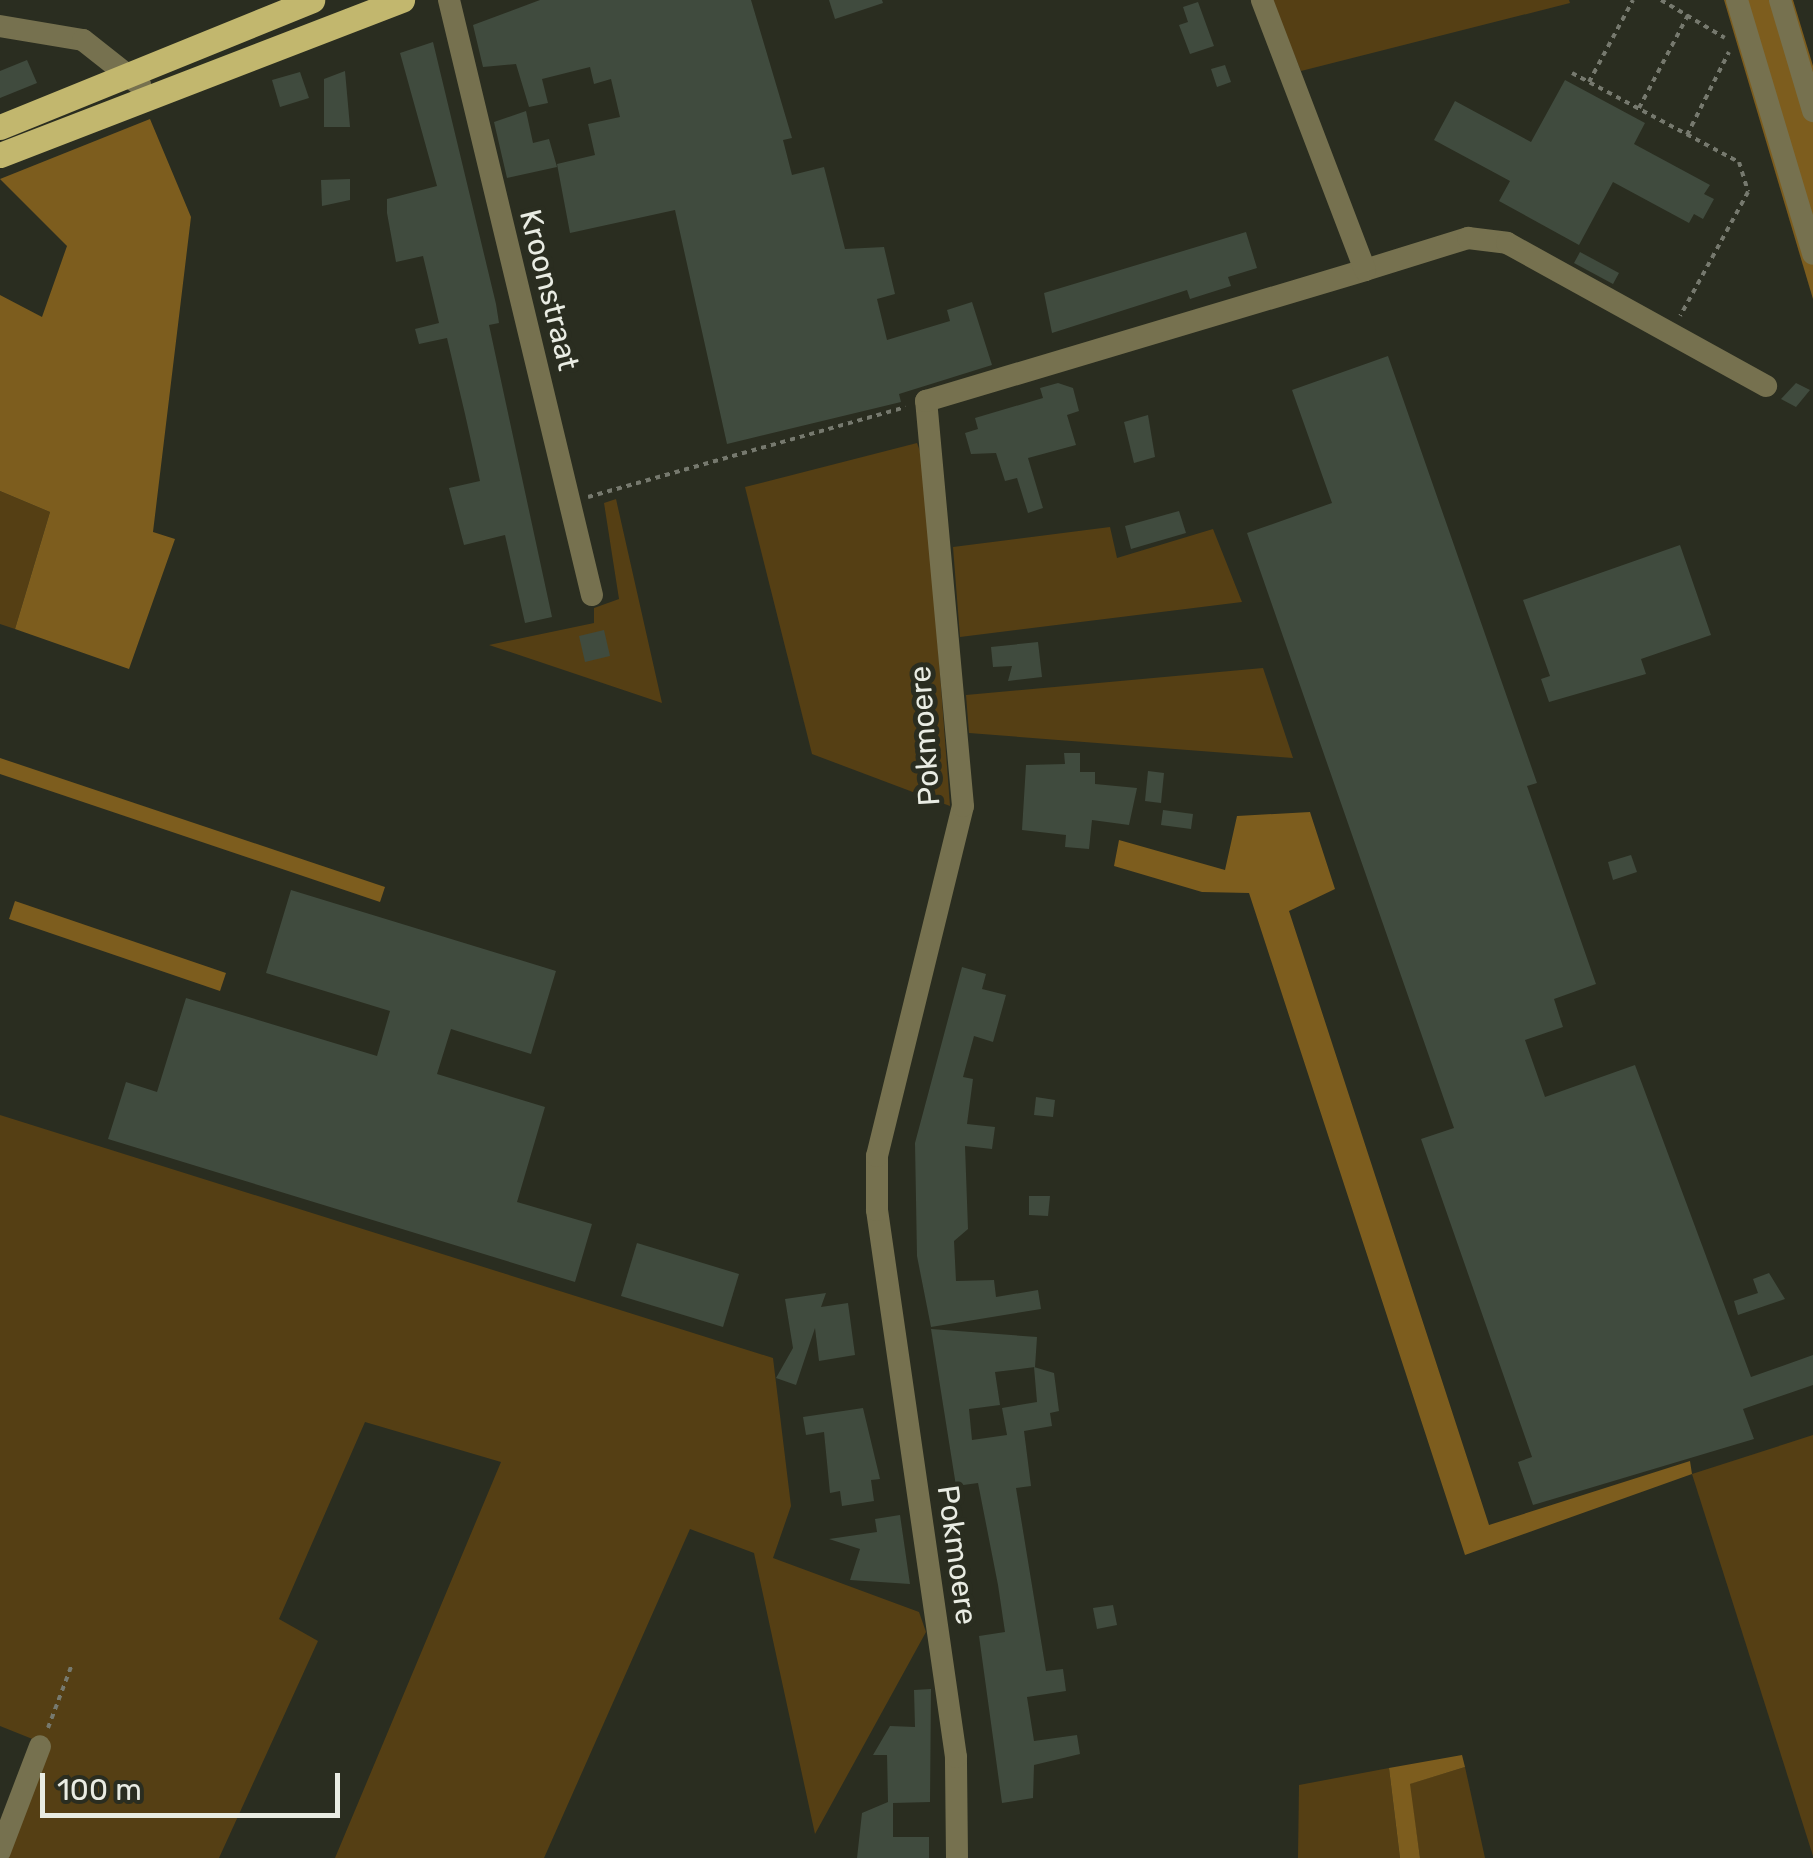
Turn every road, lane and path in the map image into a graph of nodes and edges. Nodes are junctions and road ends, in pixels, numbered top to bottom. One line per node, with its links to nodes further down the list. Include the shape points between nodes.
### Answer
1 (312, 0): 11 (main road)
2 (402, 0): 14 (main road)
3 (448, 0): 25 (street, Kroonstraat)
4 (1262, 0): 21 (street)
5 (1634, 0): 13 (path)
6 (1662, 0): 9 (path)
7 (1737, 0): 20 (street)
8 (1780, 0): 16 (street)
9 (1688, 15): 15 (path); 18 (path, via 1725,36 1730,54)
10 (0, 26): 11 (street, via 84,40)
11 (124, 72): 14 (street); 17 (main road)
12 (1572, 73): 13 (path)
13 (1589, 82): 15 (path)
14 (155, 96): 19 (main road)
15 (1638, 108): 18 (path)
16 (1813, 111)
17 (0, 127)
18 (1687, 134): 22 (path, via 1738,162 1748,192)
19 (0, 155)
20 (1812, 247)
21 (1365, 270): 22 (street, via 1468,238 1506,243); 24 (street)
22 (1670, 333): 23 (street)
23 (1766, 386)
24 (926, 402): 25 (path); 30 (street, Pokmoere, via 963,806 876,1156 877,1210 956,1757)
25 (570, 503): 26 (street, Kroonstraat)
26 (592, 595)
27 (72, 1664): 28 (path)
28 (40, 1746): 29 (street)
29 (0, 1851)
30 (957, 1858)

